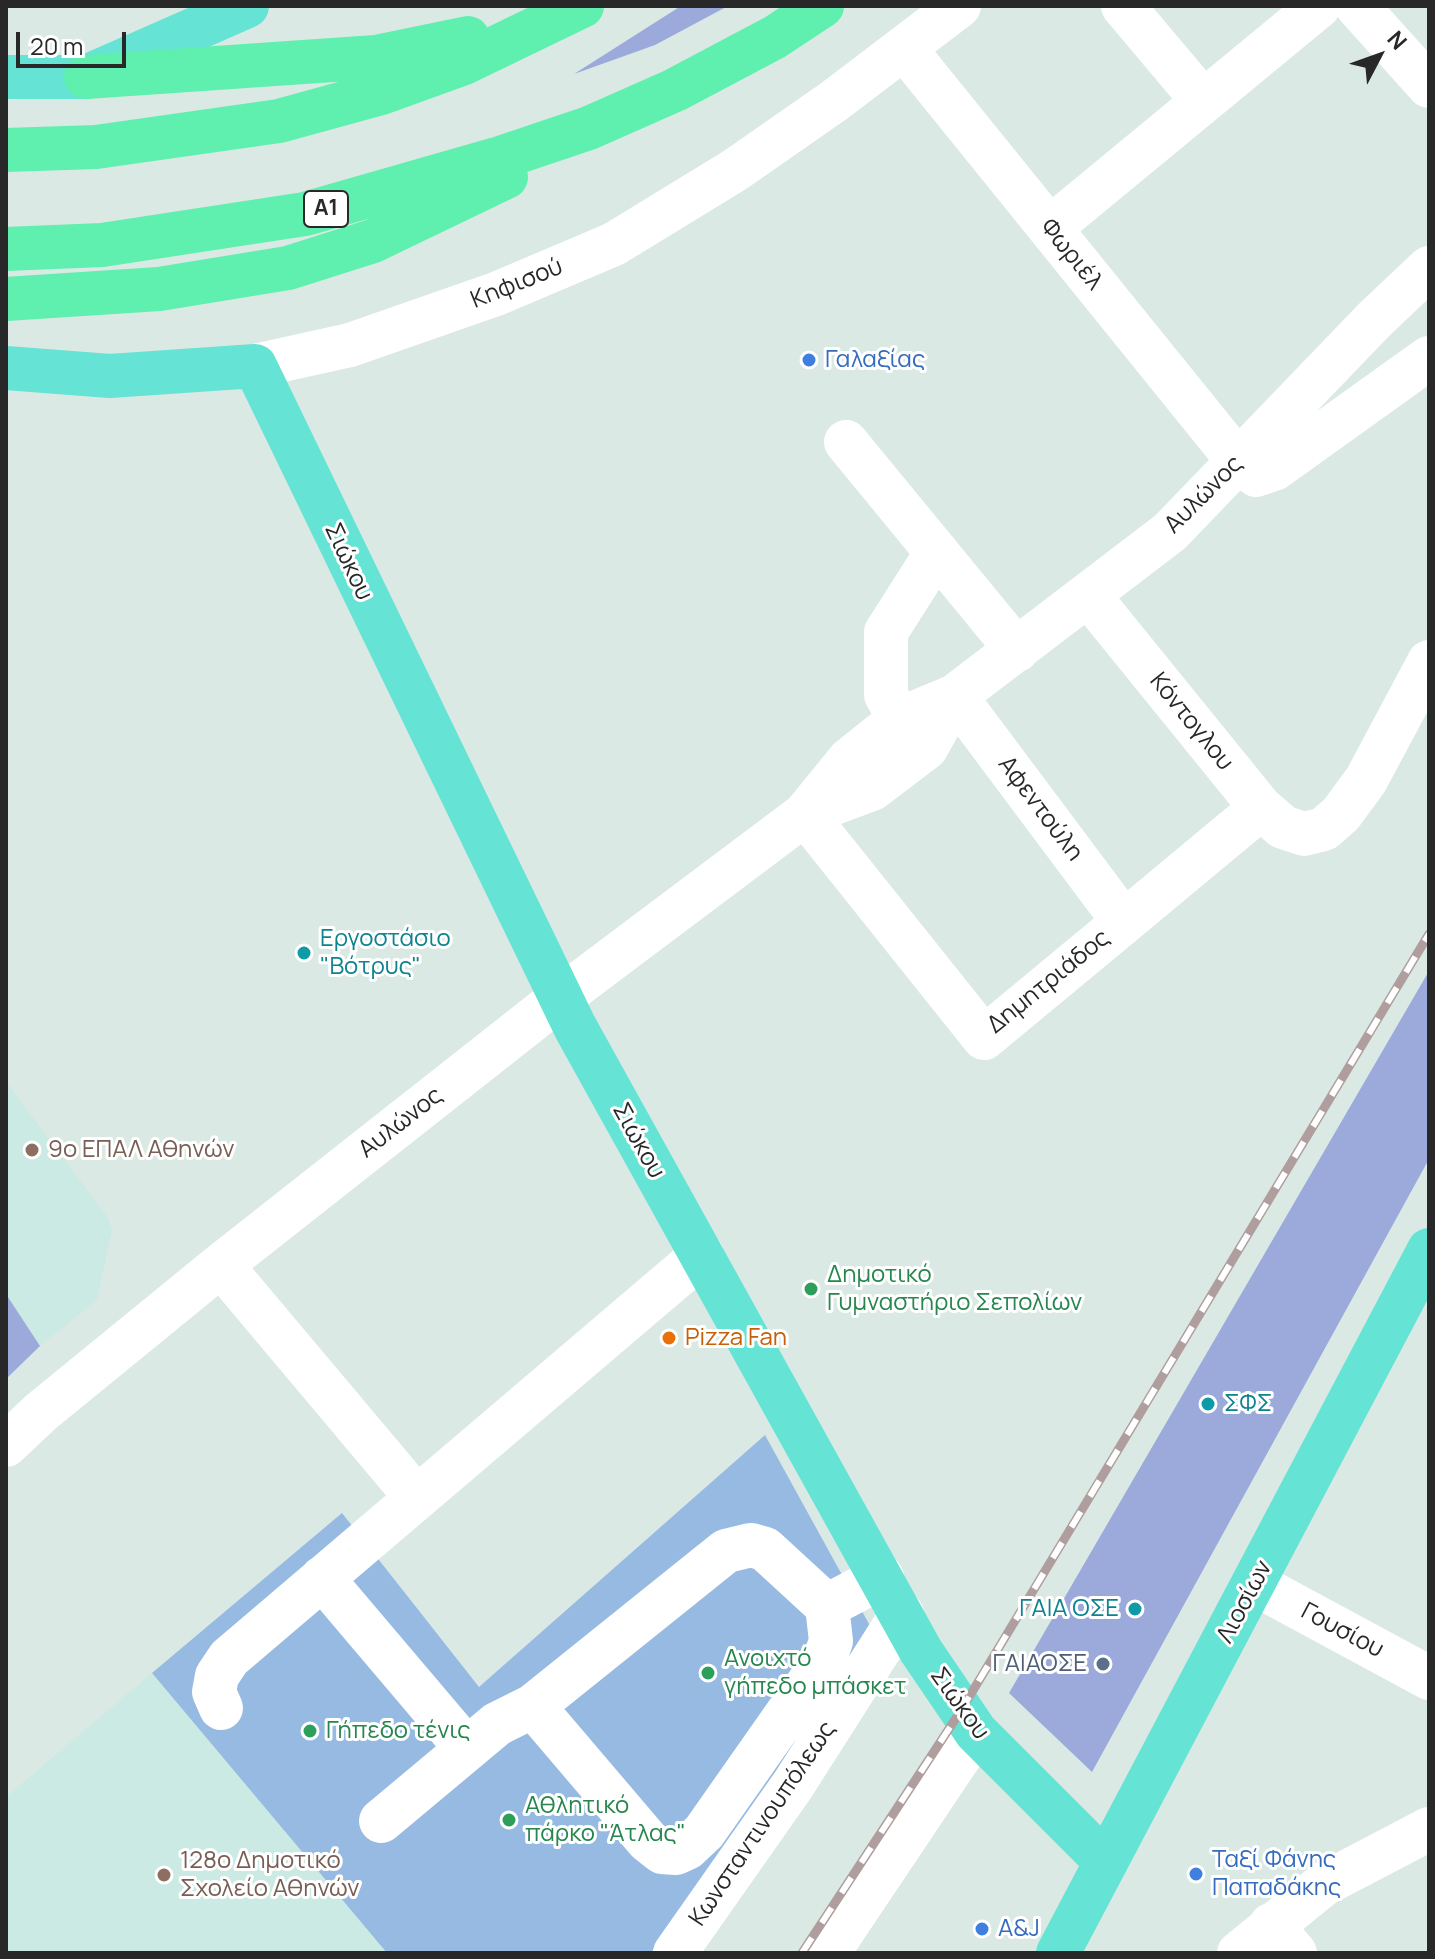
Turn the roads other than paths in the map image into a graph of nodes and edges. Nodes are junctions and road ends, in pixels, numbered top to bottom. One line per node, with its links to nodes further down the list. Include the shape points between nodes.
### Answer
1 (822, 6): 13 (highway, Α1, via 689,83)
2 (959, 6): 8 (street, Κηφισού)
3 (1123, 6): 12 (street)
4 (1319, 6): 12 (street)
5 (1357, 6): 11 (street)
6 (224, 11): 10 (main road)
7 (567, 13): 10 (highway, via 376,57); 14 (highway, via 450,68 279,121 96,147)
8 (904, 48): 15 (street, Φωριέλ); 20 (street, Κηφισού, via 735,170 614,244 496,294 350,345)
9 (6, 77): 10 (main road)
10 (86, 77)
11 (1429, 86)
12 (1203, 101): 15 (street)
13 (589, 128): 16 (highway, Α1, via 305,214 102,245); 18 (highway, via 434,215 288,268 159,289)
14 (6, 150)
15 (1050, 228): 23 (street, Φωριέλ)
16 (6, 249)
17 (1429, 268): 23 (street, Αυλώνος)
18 (6, 299)
19 (1429, 358): 23 (street, via 1274,469 1256,475)
20 (255, 366): 21 (main road, Κηφισού, via 110,376); 33 (main road, Σιώκου)
21 (6, 368)
22 (846, 442): 24 (street)
23 (1238, 461): 25 (street, Αυλώνος, via 1170,532)
24 (937, 552): 26 (street); 29 (street, via 886,632 886,695)
25 (1089, 596): 26 (street, Αυλώνος); 30 (street, Κόντογλου)
26 (1017, 650): 28 (street, Αυλώνος)
27 (1429, 662): 30 (street, Κόντογλου, via 1366,780 1324,829 1304,834 1283,827)
28 (955, 696): 29 (street, Αυλώνος); 31 (street, Αυλώνος, via 926,748 872,789); 32 (street, Αφεντούλη)
29 (900, 719): 31 (street, Αυλώνος, via 849,760)
30 (1261, 808): 32 (street, Δημητριάδος)
31 (805, 814): 32 (street, Δημητριάδος, via 984,1038); 33 (street, Αυλώνος)
32 (1124, 922)
33 (560, 998): 35 (main road, Σιώκου); 36 (street, Αυλώνος)
34 (1429, 1251): 40 (main road, Λιοσίων)
35 (702, 1255): 38 (street); 41 (main road, Σιώκου)
36 (221, 1265): 37 (street, Αυλώνος); 38 (street)
37 (6, 1445)
38 (417, 1498): 39 (street)
39 (322, 1578): 45 (street, via 229,1658 214,1692); 47 (street)
40 (1255, 1584): 43 (street, Γουσίου); 50 (main road, Λιοσίων)
41 (892, 1595): 42 (street); 46 (main road, Σιώκου); 52 (street, Κωνσταντινουπόλεως, via 793,1785)
42 (827, 1606): 44 (street, via 765,1549 751,1545 726,1551); 44 (street, via 831,1641 824,1661 704,1832 676,1853 662,1852 648,1841)
43 (1429, 1678)
44 (533, 1706): 47 (street, via 497,1724)
45 (221, 1708)
46 (976, 1732): 50 (main road, Σιώκου); 53 (street)
47 (467, 1749): 48 (street)
48 (381, 1821)
49 (1429, 1829): 51 (street, via 1324,1884)
50 (1106, 1862): 54 (main road, Λιοσίων)
51 (1268, 1944)
52 (675, 1953)
53 (828, 1953)
54 (1058, 1953)

